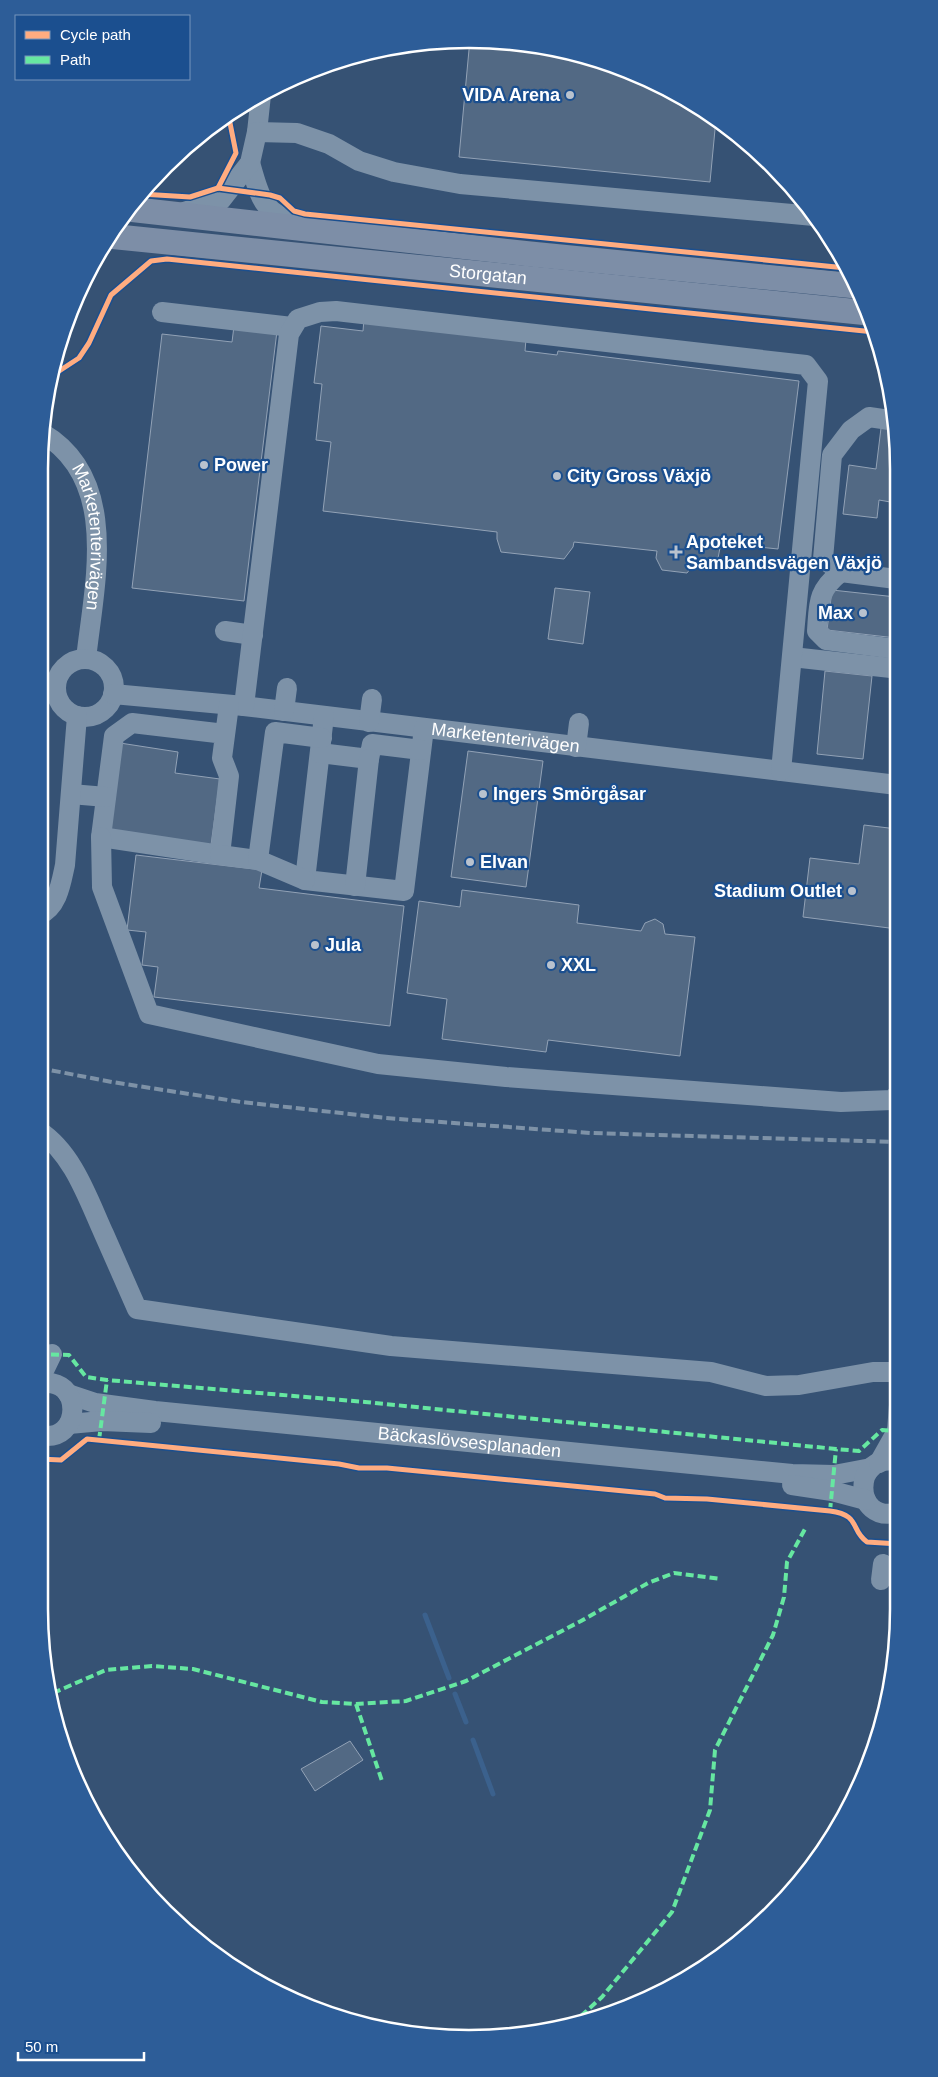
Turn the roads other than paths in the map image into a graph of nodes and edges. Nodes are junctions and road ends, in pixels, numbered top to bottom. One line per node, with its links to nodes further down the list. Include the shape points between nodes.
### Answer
1 (260, 103): 2 (street)
2 (258, 132): 3 (street); 5 (street, via 297,133 329,144 359,161 460,184)
3 (250, 163): 6 (street, via 221,200); 7 (street, via 262,202 268,208 280,218)
4 (136, 210): 6 (main road, Storgatan)
5 (805, 215)
6 (171, 216): 7 (main road, Storgatan)
7 (319, 232): 9 (main road, Storgatan)
8 (118, 237): 11 (main road, Storgatan)
9 (848, 285)
10 (162, 312): 12 (street)
11 (860, 312)
12 (292, 327): 18 (street, via 288,334); 19 (street, via 298,319 336,311 806,365 818,381)
13 (888, 420): 15 (street, via 869,417 851,430 832,455 823,559)
14 (48, 438): 20 (street, Marketenterivägen, via 67,453 81,472 95,509 97,540)
15 (841, 572): 16 (street); 21 (street, via 828,582 820,596 817,632 826,640)
16 (891, 578)
17 (225, 630): 18 (street)
18 (253, 634): 27 (street)
19 (792, 657): 22 (street); 39 (street)
20 (86, 659): 23 (street, via 68,664); 25 (street, via 94,660 108,670 114,686)
21 (891, 661)
22 (891, 662)
23 (47, 688): 29 (street, via 62,706)
24 (287, 688): 28 (street)
25 (113, 694): 27 (street, Marketenterivägen); 29 (street, via 103,710 86,717)
26 (372, 698): 31 (street)
27 (237, 706): 28 (street, Marketenterivägen); 34 (street)
28 (284, 711): 30 (street, Marketenterivägen)
29 (77, 716): 41 (street)
30 (324, 716): 31 (street, Marketenterivägen); 35 (street)
31 (369, 722): 33 (street, Marketenterivägen)
32 (579, 723): 36 (street)
33 (424, 728): 36 (street, Marketenterivägen); 37 (street)
34 (225, 734): 42 (street, via 132,723 114,736); 44 (street, via 222,758 229,776)
35 (321, 745): 38 (street); 45 (street, via 275,732); 46 (street)
36 (576, 747): 39 (street, Marketenterivägen)
37 (422, 750): 38 (street, via 372,744); 47 (street, via 404,891)
38 (369, 760): 47 (street)
39 (781, 771): 40 (street, Marketenterivägen)
40 (891, 784)
41 (71, 794): 42 (street); 48 (street, via 65,865 60,888 53,904)
42 (106, 797): 43 (street)
43 (101, 837): 44 (street); 49 (street, via 102,887 149,1014 378,1064 841,1102)
44 (220, 855): 45 (street)
45 (258, 860): 46 (street)
46 (305, 880): 47 (street)
47 (355, 886)
48 (47, 909)
49 (891, 1100)
50 (47, 1136): 53 (street, via 82,1183 137,1309 390,1346 711,1372 766,1386 799,1385 873,1372)
51 (52, 1354): 52 (street)
52 (47, 1365)
53 (891, 1372)
54 (47, 1383): 55 (street, Bäckaslövsesplanaden)
55 (68, 1394): 56 (street, via 73,1411); 60 (street, Bäckaslövsesplanaden, via 95,1403 155,1411 782,1473 834,1475)
56 (69, 1424): 57 (street, via 57,1434); 61 (street, Bäckaslövsesplanaden, via 102,1421 154,1423 787,1484)
57 (47, 1436)
58 (891, 1444): 60 (street)
59 (891, 1461): 60 (street, Bäckaslövsesplanaden)
60 (875, 1465): 61 (street, via 865,1476)
61 (866, 1500): 62 (street, Bäckaslövsesplanaden, via 879,1512)
62 (891, 1513)

